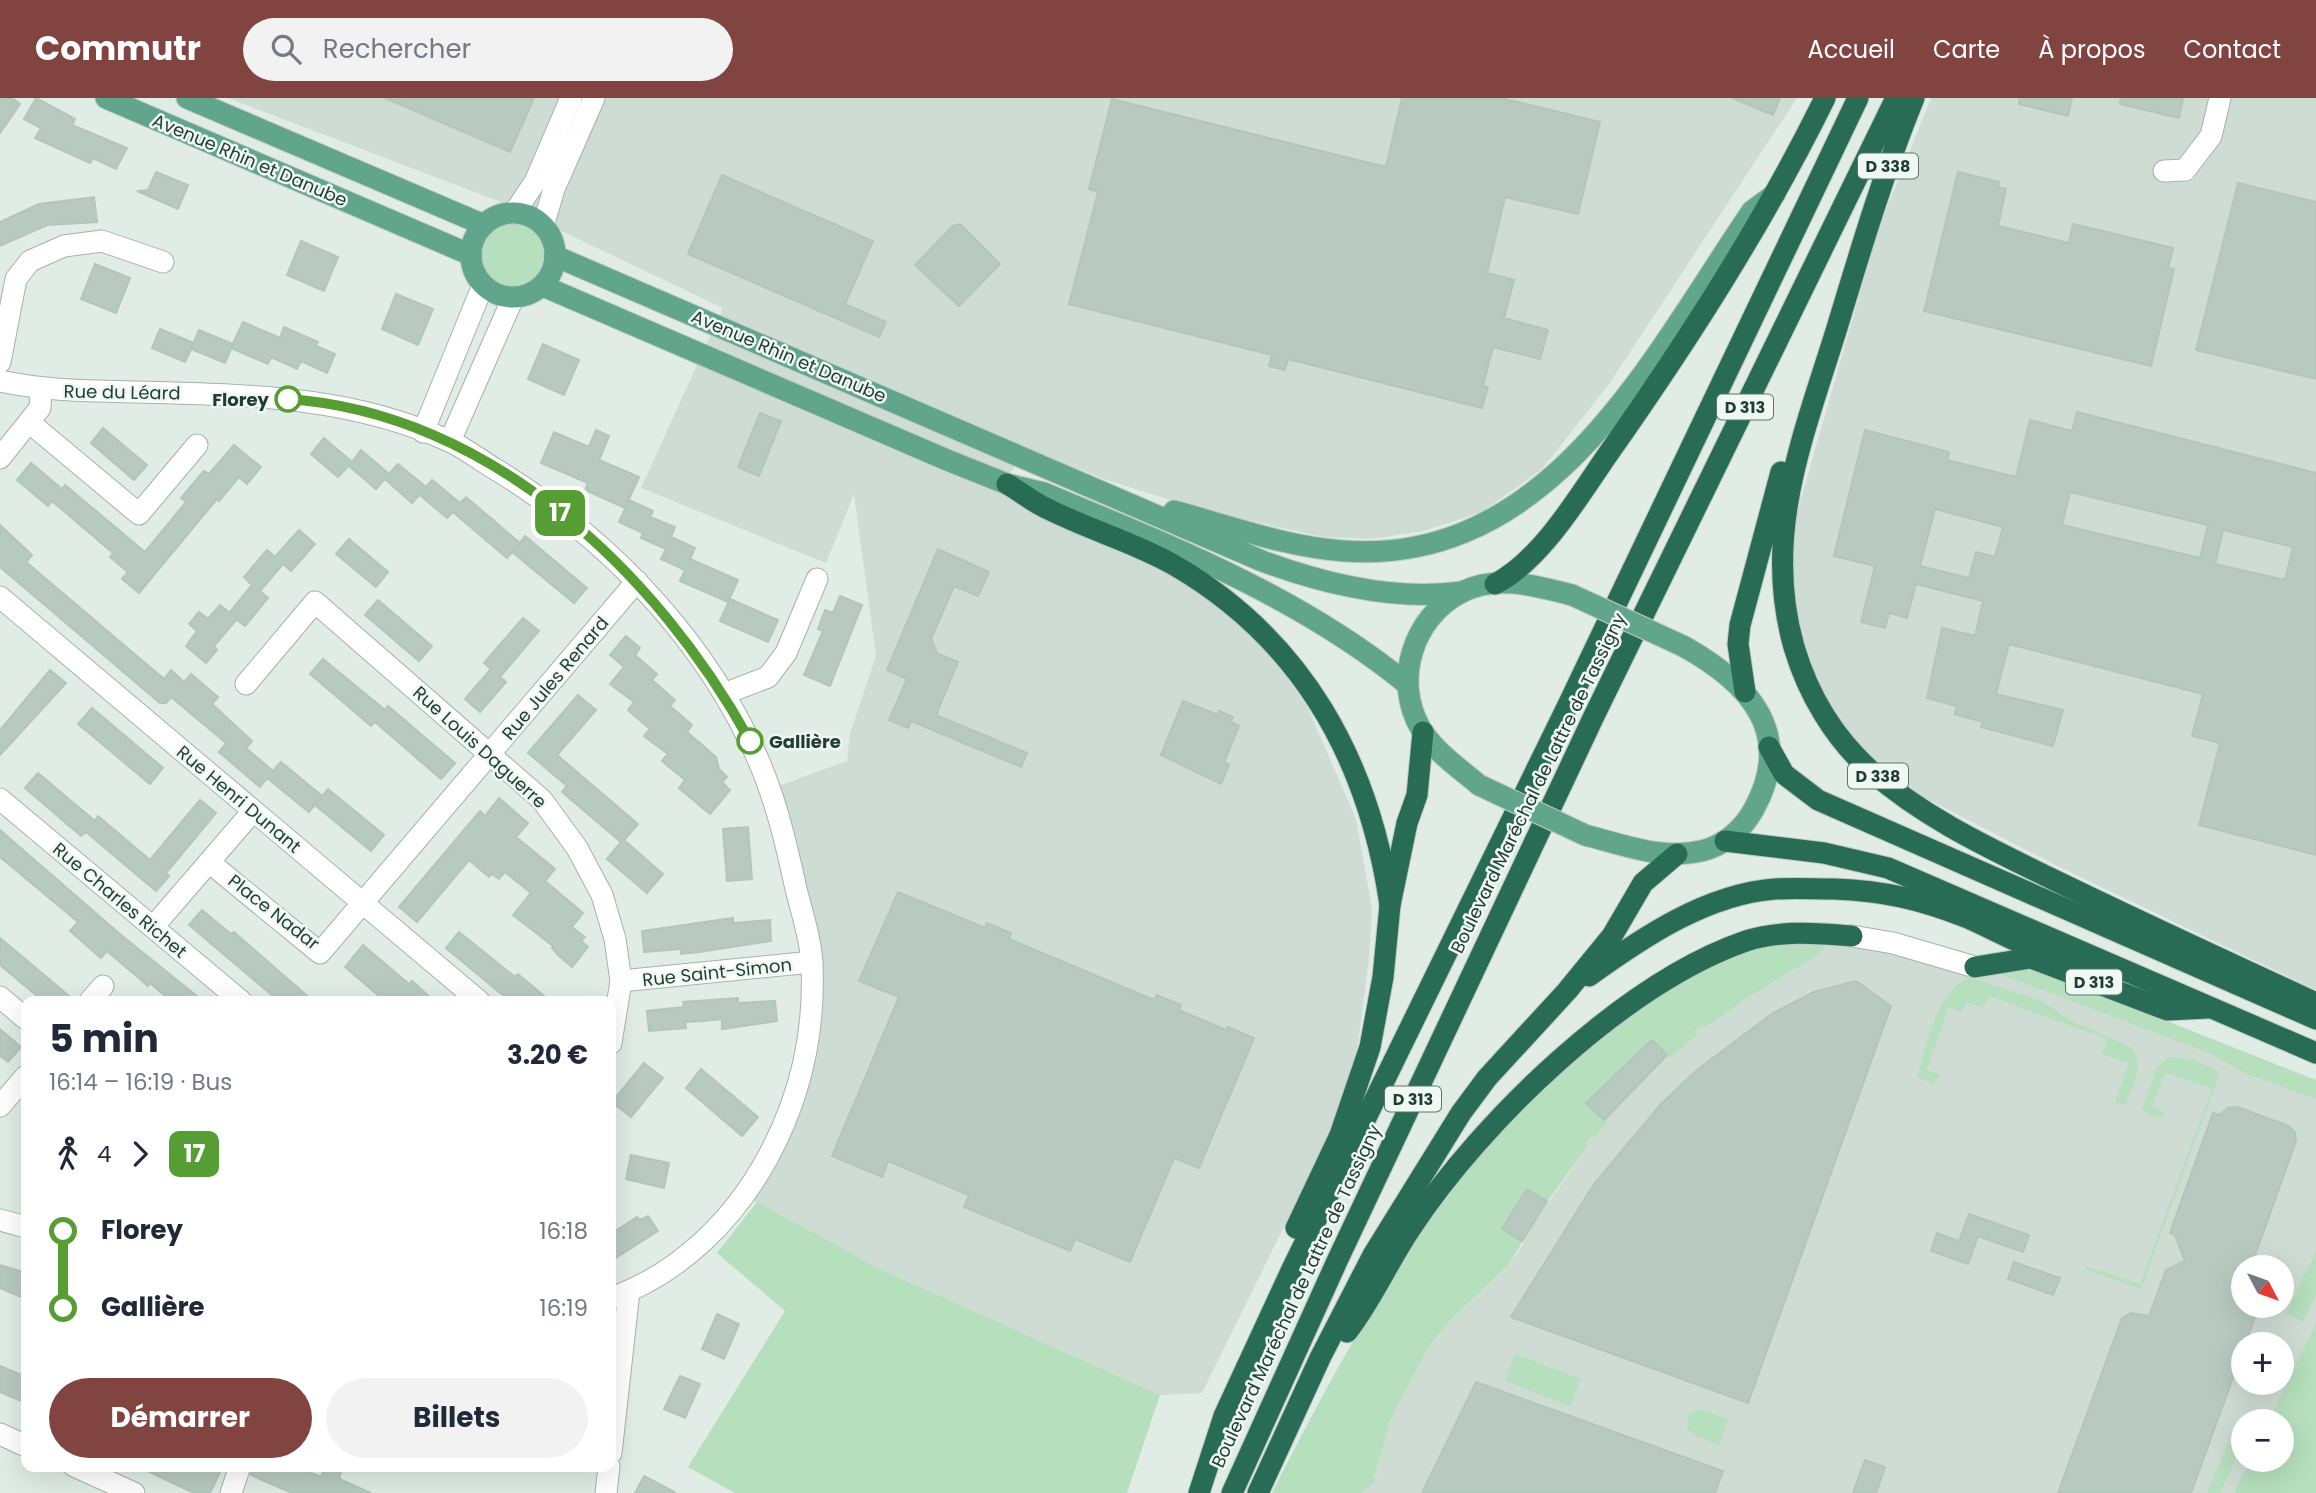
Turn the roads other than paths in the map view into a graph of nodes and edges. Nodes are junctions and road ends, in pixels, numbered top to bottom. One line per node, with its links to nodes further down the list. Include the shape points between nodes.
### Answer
1 (106, 98): 15 (main road, Avenue Rhin et Danube)
2 (187, 98): 13 (main road, Avenue Rhin et Danube)
3 (571, 98): 12 (street, via 535,182)
4 (594, 98): 14 (street, via 554,190)
5 (1825, 98): 11 (highway)
6 (1858, 98): 71 (highway, Boulevard Maréchal de Lattre de Tassigny / D 313)
7 (1896, 98): 84 (highway, Boulevard Maréchal de Lattre de Tassigny / D 313, via 1576,754)
8 (1914, 98): 21 (highway, D 338)
9 (2220, 98): 10 (street, via 2211,136 2185,170)
10 (2164, 171)
11 (1775, 194): 31 (main road, via 1752,211 1586,446 1554,478 1486,523 1414,547 1345,551 1294,544); 34 (highway, via 1722,284 1571,508 1515,574)
12 (514, 213): 13 (main road); 14 (main road)
13 (484, 225): 15 (main road)
14 (544, 226): 16 (main road)
15 (471, 255): 18 (main road)
16 (555, 256): 19 (main road); 31 (main road, Avenue Rhin et Danube)
17 (163, 262): 22 (street, via 102,241 64,246 30,261 16,279)
18 (483, 285): 20 (main road); 26 (street)
19 (543, 286): 20 (main road); 30 (main road, Avenue Rhin et Danube)
20 (513, 298): 27 (street)
21 (1840, 317): 39 (highway, via 1788,447 1745,603 1738,644); 61 (highway, D 338, via 1799,450 1781,550 1789,628 1802,673 1820,709 1868,769 1920,809 2069,887)
22 (0, 362)
23 (0, 381): 24 (street, Rue du Léard)
24 (41, 390): 25 (street, via 40,408); 26 (street, Rue du Léard, via 315,401)
25 (30, 423): 28 (street, via 139,514); 29 (street)
26 (423, 432): 27 (street, Rue du Léard)
27 (450, 441): 33 (street, Rue du Léard, via 557,511)
28 (197, 445)
29 (0, 458)
30 (1007, 484): 38 (main road, Avenue Rhin et Danube, via 1044,493 1256,584 1348,639); 50 (highway, via 1046,509 1175,566 1275,645 1325,711 1352,761 1367,799)
31 (1097, 490): 35 (main road, via 1306,576 1380,590 1440,595)
32 (817, 579): 40 (street, via 786,653 768,677)
33 (638, 581): 40 (street, Rue du Léard); 43 (street, Rue Jules Renard)
34 (1495, 584): 35 (main road); 39 (main road, bridge, via 1536,585 1572,595 1683,646 1730,675)
35 (1462, 592): 38 (main road, via 1421,632 1411,651)
36 (0, 597): 45 (street, Rue Henri Dunant)
37 (246, 684): 43 (street, Rue Louis Daguerre, via 315,602)
38 (1407, 684): 41 (main road)
39 (1745, 692): 42 (main road, via 1765,724)
40 (724, 694): 53 (street, Rue du Léard, via 770,789)
41 (1423, 732): 47 (main road, bridge, via 1479,785 1586,835 1654,853); 50 (highway, via 1417,795)
42 (1769, 747): 46 (main road, via 1761,797 1742,827); 65 (highway, D 338, via 1784,774 1818,800)
43 (491, 753): 49 (street, Rue Jules Renard); 56 (street, Rue Louis Daguerre, via 542,800 577,848 602,895)
44 (0, 799): 51 (street, Rue Charles Richet)
45 (253, 811): 48 (street); 49 (street, Rue Henri Dunant)
46 (1725, 841): 47 (main road); 54 (highway, via 1824,853 1888,868)
47 (1677, 854): 57 (highway, D 313, via 1643,883 1612,936)
48 (209, 862): 49 (street, Place Nadar, via 320,953); 51 (street)
49 (363, 903): 59 (street, Rue Henri Dunant)
50 (1390, 905): 71 (highway, via 1370,1047 1340,1135 1286,1248)
51 (153, 927): 58 (street, Rue Charles Richet)
52 (1852, 936): 55 (street, D 313); 73 (highway, D 313, via 1795,932 1748,940 1705,958 1623,1007 1481,1140 1412,1227 1349,1331)
53 (812, 962): 56 (street, Rue Saint-Simon); 72 (street, Rue du Léard, via 807,1063 787,1123 757,1178 699,1245 679,1262)
54 (2115, 966): 57 (highway, D 313, via 2099,973 1903,895 1872,890 1773,889 1723,901 1678,920); 62 (highway)
55 (1975, 967): 62 (highway, D 313, via 2031,958 2167,1010)
56 (621, 981): 63 (street, Rue Louis Daguerre)
57 (1567, 991): 73 (highway, D 313, via 1494,1069 1461,1113 1373,1255)
58 (235, 996)
59 (473, 996)
60 (0, 997): 64 (street)
61 (2316, 1003)
62 (2212, 1008): 66 (highway)
63 (616, 1012)
64 (21, 1015)
65 (2316, 1019)
66 (2316, 1053)
67 (21, 1082): 68 (street)
68 (0, 1107)
69 (0, 1220): 70 (street)
70 (21, 1226)
71 (1292, 1269): 83 (highway, Boulevard Maréchal de Lattre de Tassigny / D 313, via 1224,1416)
72 (620, 1295): 74 (street)
73 (1320, 1358): 85 (highway, D 313)
74 (616, 1365)
75 (0, 1434): 76 (street)
76 (21, 1444)
77 (88, 1472): 80 (street)
78 (238, 1472): 81 (street)
79 (608, 1472): 82 (street)
80 (135, 1493)
81 (231, 1493)
82 (606, 1493)
83 (1199, 1493)
84 (1231, 1493)
85 (1258, 1493)

